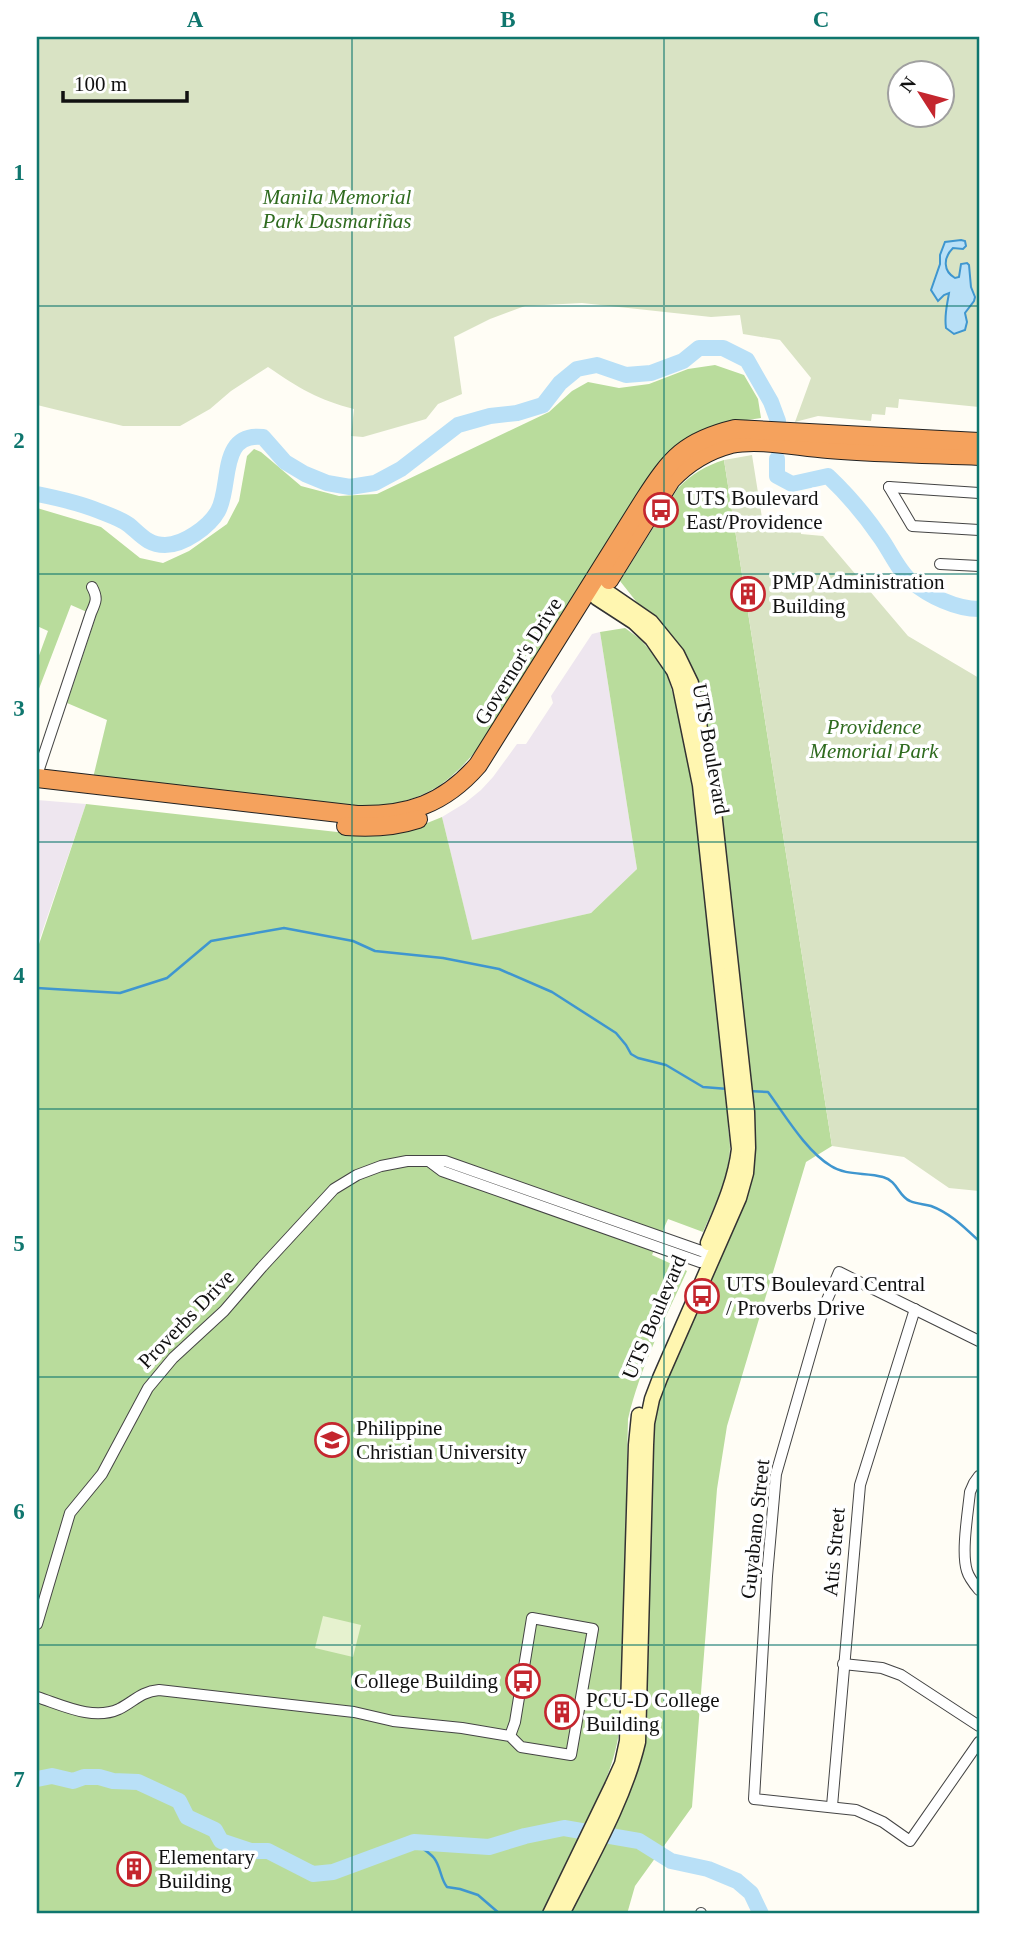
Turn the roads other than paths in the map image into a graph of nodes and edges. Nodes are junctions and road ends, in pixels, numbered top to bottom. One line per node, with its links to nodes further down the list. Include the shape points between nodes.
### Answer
1 (793, 439): 2 (highway, Governor's Drive, via 832,433); 3 (highway, Governor's Drive, via 830,450); 9 (highway, Governor's Drive, via 759,436 710,452 680,471)
2 (979, 442)
3 (979, 456)
4 (979, 493): 5 (street, via 889,487 912,526)
5 (979, 530)
6 (940, 564): 7 (street)
7 (979, 566)
8 (92, 587): 10 (street, via 96,601)
9 (597, 591): 10 (highway, Governor's Drive, via 478,765 454,789 419,808 357,815); 11 (highway, Governor's Drive, via 487,771 460,797 422,818 392,826 357,827); 12 (main road, UTS Boulevard, via 640,614 677,654 691,683 711,784 736,1075 748,1148 739,1198)
10 (37, 777)
11 (37, 790)
12 (705, 1258): 17 (street, Proverbs Drive, via 442,1171 430,1162 407,1161 357,1175 334,1189 148,1388 102,1474 70,1513); 24 (main road, UTS Boulevard, via 651,1374 638,1421 627,1741 602,1821)
13 (915, 1309): 14 (street); 18 (street, Atis Street, via 860,1485); 23 (street, Guyabano Street, via 839,1272 824,1307 776,1474 754,1799)
14 (979, 1340)
15 (979, 1476): 16 (street, via 970,1492 965,1554 966,1570)
16 (979, 1590)
17 (37, 1625)
18 (843, 1664): 20 (street, via 901,1675); 23 (street, Atis Street)
19 (37, 1697): 21 (street, via 101,1713 116,1711 147,1691 159,1690 354,1712)
20 (979, 1726)
21 (510, 1736): 21 (street, via 521,1747 570,1755 593,1629 532,1618)
22 (979, 1742): 23 (street, via 910,1841 856,1810)
23 (832, 1807)
24 (586, 1854): 25 (main road, UTS Boulevard); 26 (main road, UTS Boulevard)
25 (550, 1914)
26 (562, 1914)

